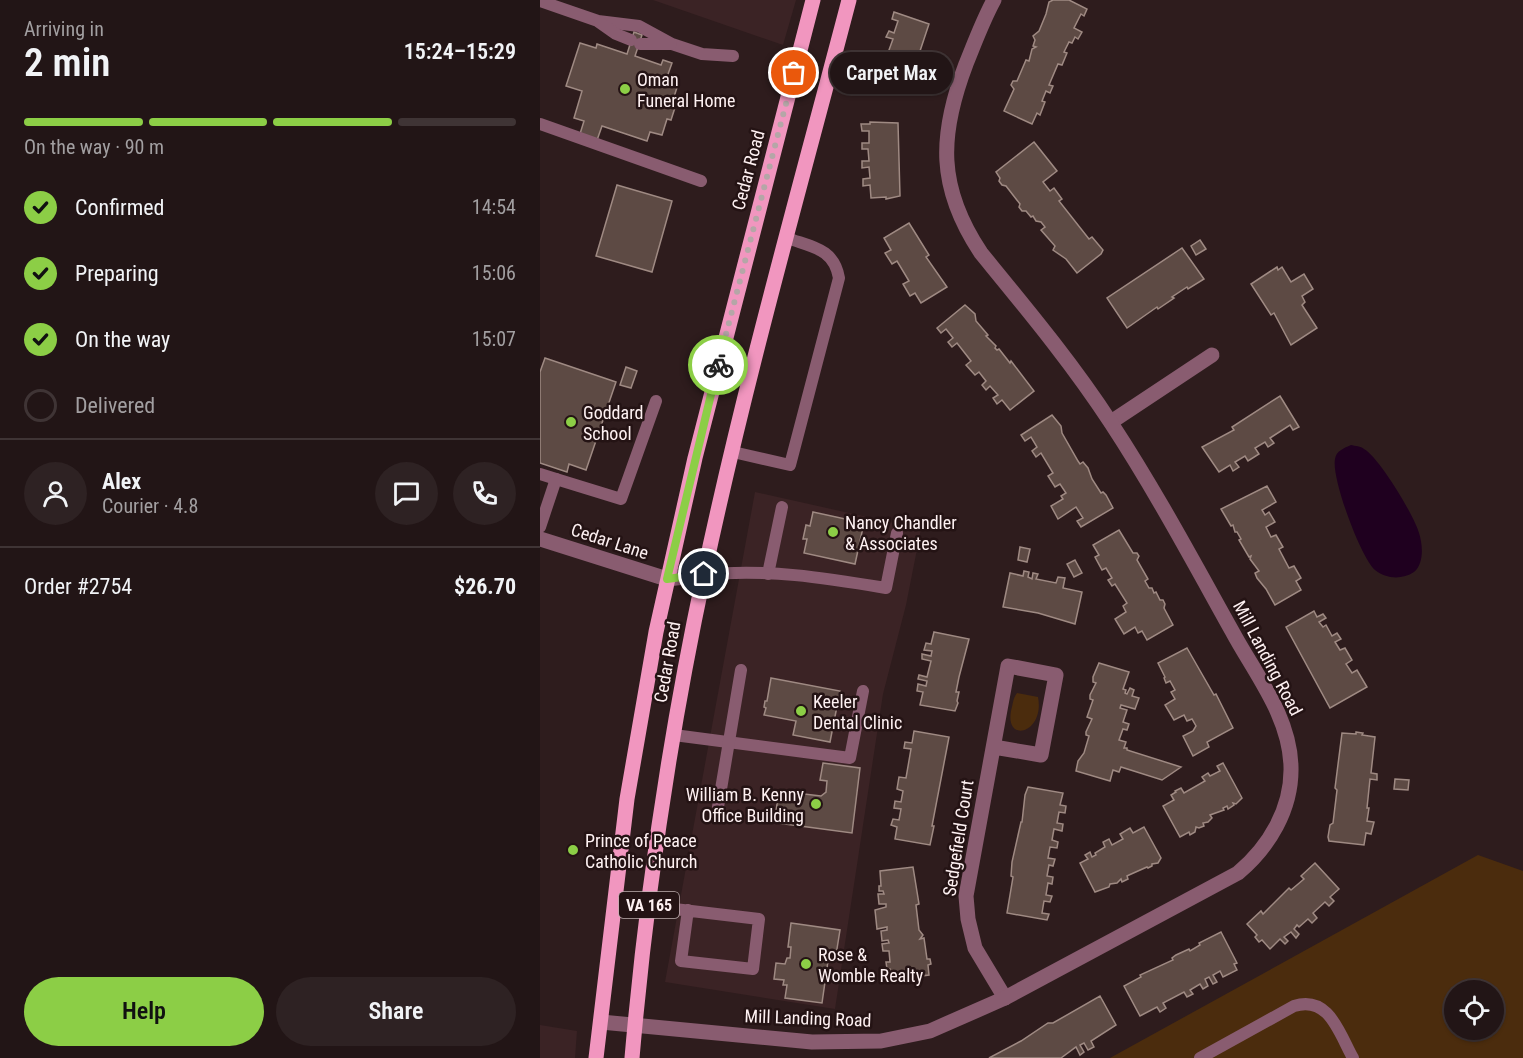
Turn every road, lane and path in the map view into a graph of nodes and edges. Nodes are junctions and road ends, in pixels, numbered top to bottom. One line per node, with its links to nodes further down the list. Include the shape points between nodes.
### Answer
1 (813, 0): 23 (main road, Cedar Road / VA 165)
2 (849, 0): 10 (main road, Cedar Road / VA 165)
3 (994, 0): 13 (street, Mill Landing Road, via 979,31 948,123 948,182 970,237)
4 (540, 2): 5 (lane)
5 (598, 21): 6 (lane, via 639,26); 6 (lane, via 635,42)
6 (672, 44): 7 (lane, via 702,54)
7 (733, 56)
8 (540, 124): 9 (lane)
9 (701, 181)
10 (787, 238): 14 (main road, Cedar Road / VA 165); 14 (lane, via 824,251 837,267 839,278 790,465)
11 (1212, 355): 13 (street)
12 (656, 401): 16 (lane, via 621,499)
13 (1111, 422): 32 (street, Mill Landing Road, via 1283,721 1290,784 1285,806 1266,845 1238,873)
14 (733, 452): 21 (main road, Cedar Road / VA 165)
15 (540, 474): 16 (lane)
16 (556, 479): 18 (lane)
17 (782, 507): 22 (lane)
18 (540, 526)
19 (897, 533): 22 (lane, via 886,588)
20 (540, 539): 23 (street, Cedar Lane)
21 (704, 574): 22 (lane); 23 (street, Cedar Lane); 26 (main road, Cedar Road / VA 165)
22 (768, 574)
23 (667, 579): 33 (main road, Cedar Road / VA 165, via 627,799)
24 (741, 670): 27 (lane)
25 (863, 691): 27 (lane, via 850,758)
26 (674, 735): 27 (lane); 30 (main road, Cedar Road / VA 165)
27 (729, 742): 29 (lane)
28 (993, 747): 28 (street, Sedgefield Court, via 1008,666 1056,675 1041,755); 32 (street, Sedgefield Court, via 966,896 975,948)
29 (718, 807)
30 (649, 906): 31 (lane); 34 (main road, Cedar Road / VA 165)
31 (688, 910): 31 (lane, via 759,920 753,969 681,961)
32 (1005, 998): 34 (street, Mill Landing Road, via 930,1031 881,1041 812,1042)
33 (601, 1022): 34 (street, Mill Landing Road); 35 (main road, Cedar Road / VA 165)
34 (635, 1025): 36 (main road, Cedar Road / VA 165)
35 (596, 1058)
36 (632, 1058)
37 (1200, 1058): 38 (lane, via 1294,1006 1308,1003 1329,1015)
38 (1353, 1058)

